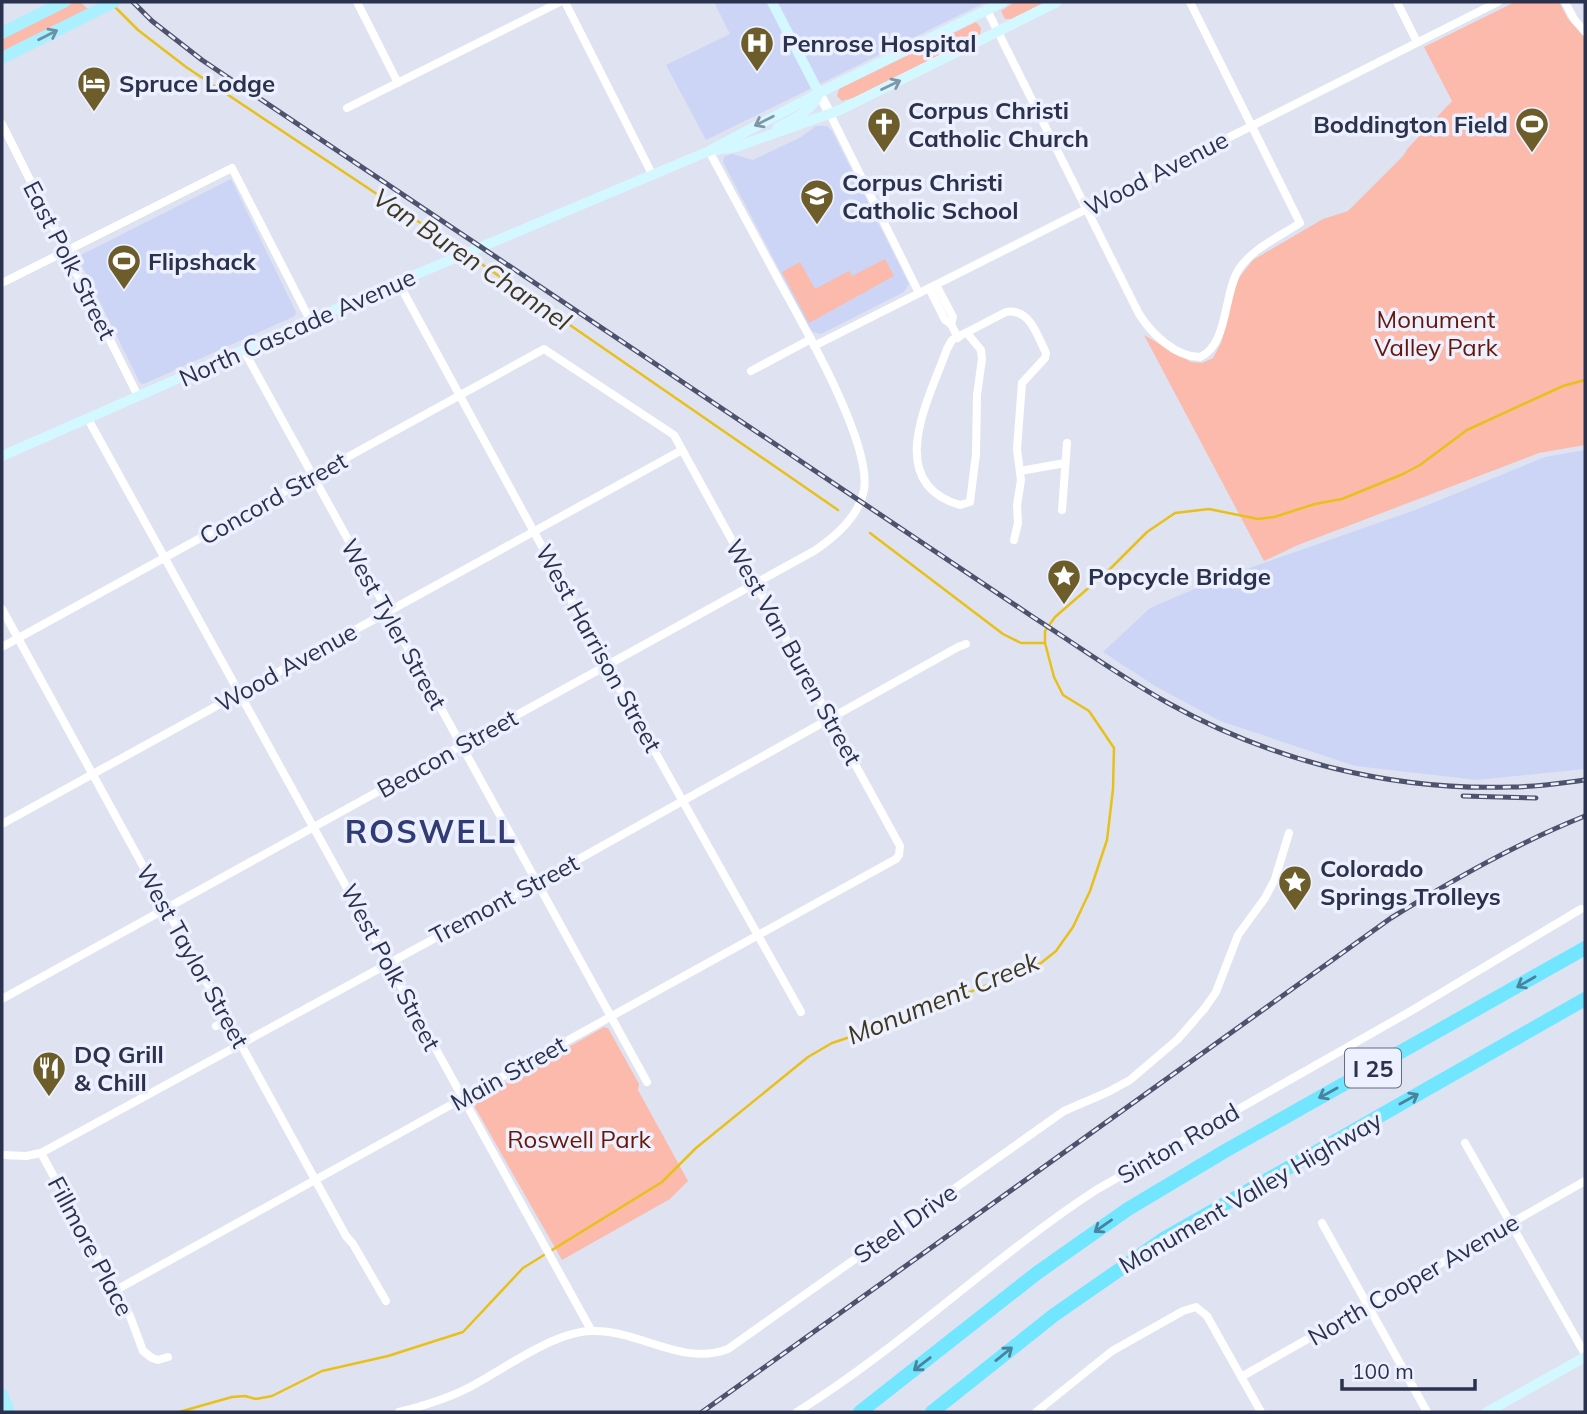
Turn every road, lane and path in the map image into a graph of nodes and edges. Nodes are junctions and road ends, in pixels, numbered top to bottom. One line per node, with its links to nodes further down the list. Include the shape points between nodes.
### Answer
1 (64, 2): 15 (main road)
2 (114, 2): 17 (main road, one-way to 2)
3 (357, 2): 18 (street)
4 (562, 2): 18 (street); 26 (street)
5 (772, 2): 19 (main road)
6 (1003, 2): 12 (main road, North Cascade Avenue)
7 (1057, 2): 13 (main road, North Cascade Avenue)
8 (1189, 2): 23 (street)
9 (1397, 2): 16 (street)
10 (1498, 2): 16 (street, Wood Avenue)
11 (1565, 2): 14 (street)
12 (987, 10): 13 (street); 19 (main road, North Cascade Avenue)
13 (998, 32): 21 (main road, North Cascade Avenue, one-way to 13); 27 (street)
14 (1585, 32)
15 (2, 33)
16 (1417, 42): 23 (street, Wood Avenue)
17 (2, 58)
18 (398, 83): 20 (street)
19 (819, 93): 21 (street); 24 (main road, via 807,110); 25 (main road, North Cascade Avenue, one-way to 25)
20 (347, 108)
21 (830, 114): 24 (main road, North Cascade Avenue); 32 (street)
22 (2, 124): 28 (street, East Polk Street)
23 (1251, 125): 27 (street, Wood Avenue); 27 (street, via 1300,223 1255,252 1241,267 1216,340 1206,354 1195,357 1181,352 1146,325)
24 (757, 140): 25 (main road, North Cascade Avenue)
25 (709, 151): 26 (main road, North Cascade Avenue); 36 (street)
26 (652, 174): 29 (main road, North Cascade Avenue)
27 (1085, 208): 31 (street, Wood Avenue)
28 (66, 251): 30 (street); 33 (street, via 232,168); 41 (street, East Polk Street)
29 (398, 282): 33 (main road, North Cascade Avenue); 40 (street, West Harrison Street)
30 (2, 283)
31 (932, 287): 32 (street, Wood Avenue); 35 (street, via 953,317 951,324)
32 (919, 293): 36 (street, Wood Avenue)
33 (310, 320): 37 (main road, North Cascade Avenue)
34 (967, 332): 35 (street); 35 (street, via 981,350 982,368 972,495 970,502 960,505 931,488 915,454 917,432 947,349); 47 (street, via 1006,312 1019,312 1046,353 1022,383)
35 (958, 338)
36 (813, 343): 39 (street, Wood Avenue); 53 (street, Beacon Street, via 848,418 864,492 835,535)
37 (243, 349): 41 (main road, North Cascade Avenue); 48 (street, West Tyler Street)
38 (544, 349): 40 (street, Concord Street); 44 (street, West Van Buren Street, via 674,436)
39 (751, 371)
40 (460, 394): 48 (street, Concord Street); 50 (street, West Harrison Street)
41 (138, 396): 42 (main road, North Cascade Avenue)
42 (88, 419): 45 (main road, North Cascade Avenue); 52 (street, West Polk Street)
43 (1067, 443): 46 (street)
44 (682, 450): 50 (street, Wood Avenue); 53 (street, West Van Buren Street)
45 (2, 456)
46 (1065, 463): 47 (street); 49 (street)
47 (1020, 471): 51 (street)
48 (313, 477): 52 (street, Concord Street); 55 (street, West Tyler Street)
49 (1062, 510)
50 (534, 531): 55 (street, Wood Avenue); 59 (street, West Harrison Street)
51 (1014, 540)
52 (164, 558): 56 (street, Concord Street); 60 (street, West Polk Street)
53 (756, 583): 59 (street, Beacon Street); 61 (street, West Van Buren Street)
54 (2, 609): 56 (street, West Taylor Street)
55 (387, 612): 60 (street, Wood Avenue); 62 (street, West Tyler Street)
56 (17, 638): 58 (street, Concord Street); 63 (street, West Taylor Street)
57 (966, 644): 61 (street, Tremont Street)
58 (2, 646)
59 (607, 666): 62 (street, Beacon Street); 64 (street, West Harrison Street)
60 (238, 693): 63 (street, Wood Avenue); 66 (street, West Polk Street)
61 (830, 718): 64 (street, Tremont Street); 68 (street, West Van Buren Street, via 900,846)
62 (461, 745): 66 (street, Beacon Street); 69 (street, West Tyler Street)
63 (93, 774): 65 (street, Wood Avenue); 70 (street, West Taylor Street)
64 (683, 801): 69 (street, Tremont Street); 72 (street, West Harrison Street)
65 (2, 824)
66 (314, 827): 70 (street, Beacon Street); 74 (street, West Polk Street)
67 (1289, 833): 94 (street, Steel Drive, via 1275,879 1238,935 1216,992 1178,1039 1130,1080 1064,1111 728,1349 692,1354)
68 (899, 855): 72 (street, Main Street)
69 (536, 883): 74 (street, Tremont Street); 78 (street, West Tyler Street)
70 (166, 909): 75 (street, Beacon Street); 79 (street, West Taylor Street)
71 (1581, 909): 101 (street, Sinton Road, via 1411,1012 1085,1197 860,1371)
72 (758, 936): 77 (street, West Harrison Street); 78 (street, Main Street)
73 (1585, 948): 102 (highway, Monument Valley Highway / I 25, one-way to 102, via 1128,1209 1037,1273)
74 (388, 962): 81 (street, Tremont Street); 83 (street, West Polk Street)
75 (2, 999)
76 (1582, 1001): 103 (highway, Monument Valley Highway / I 25, one-way to 76, via 1054,1315 1165,1238)
77 (802, 1012)
78 (610, 1017): 82 (street, West Tyler Street); 83 (street, Main Street)
79 (227, 1020): 80 (street); 81 (street, West Taylor Street)
80 (216, 1026)
81 (240, 1044): 85 (street, Tremont Street); 87 (street, West Taylor Street)
82 (647, 1082)
83 (462, 1098): 87 (street, Main Street); 94 (street, West Polk Street)
84 (1465, 1143): 90 (street)
85 (41, 1153): 86 (street, Fillmore Place); 91 (street, Fillmore Place)
86 (2, 1155)
87 (314, 1179): 91 (street, Main Street); 92 (street, West Taylor Street)
88 (1585, 1181): 90 (street, North Cooper Avenue)
89 (1322, 1223): 93 (street)
90 (1512, 1224): 93 (street, North Cooper Avenue); 95 (street)
91 (116, 1290): 96 (street, Fillmore Place, via 144,1351 158,1360)
92 (386, 1301)
93 (1368, 1305): 97 (street, North Cooper Avenue); 106 (street)
94 (591, 1331): 100 (street, Steel Drive, via 543,1346 450,1396)
95 (1585, 1355): 107 (main road)
96 (167, 1357)
97 (1241, 1377): 104 (street, via 1207,1316 1189,1307 1121,1345); 105 (street)
98 (2, 1394): 99 (main road)
99 (9, 1412)
100 (398, 1412)
101 (797, 1412)
102 (860, 1412)
103 (932, 1412)
104 (1036, 1412)
105 (1260, 1412)
106 (1427, 1412)
107 (1487, 1412)

